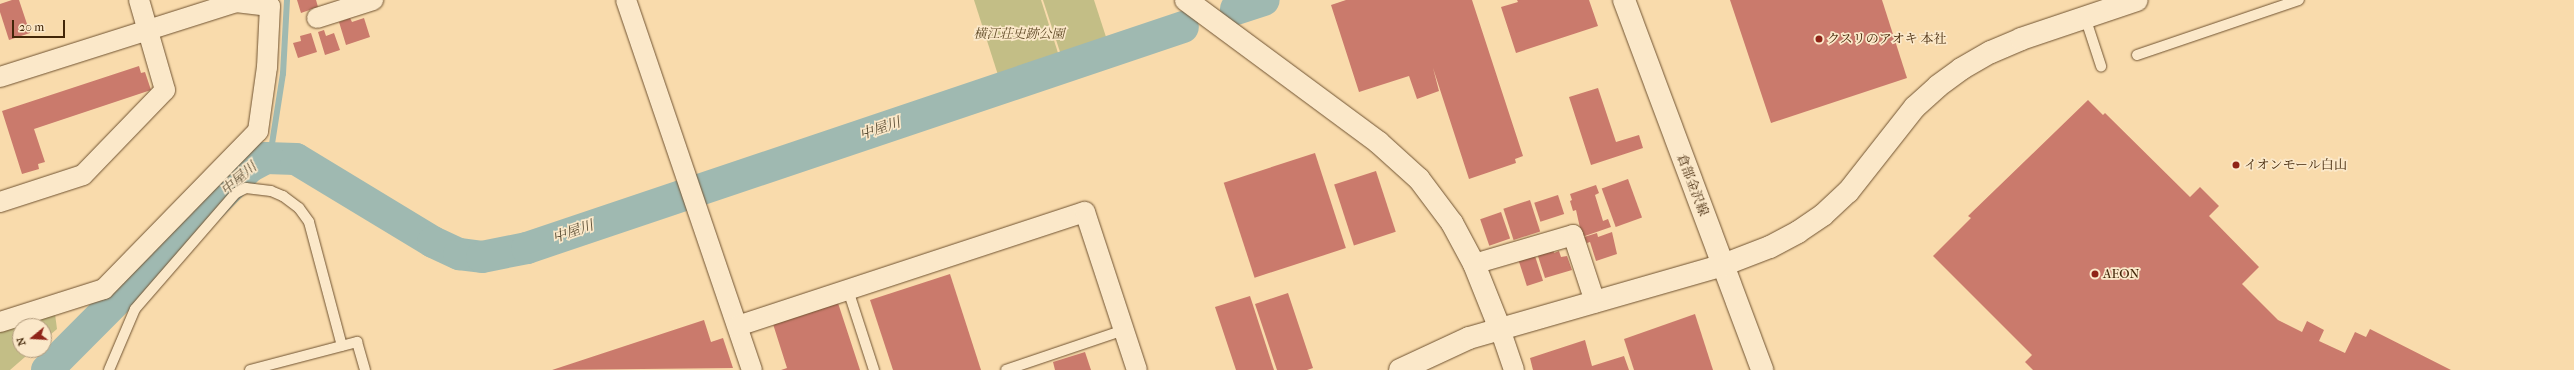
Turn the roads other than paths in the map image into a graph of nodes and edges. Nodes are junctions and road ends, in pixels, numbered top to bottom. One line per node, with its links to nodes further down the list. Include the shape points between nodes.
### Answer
1 (140, 0): 11 (street)
2 (373, 0): 10 (street)
3 (626, 0): 21 (street)
4 (1186, 0): 16 (street, via 1378,142 1419,179 1452,223)
5 (1624, 0): 17 (street, 倉部金沢線)
6 (2137, 0): 9 (street)
7 (2299, 0): 12 (lane)
8 (271, 3): 11 (street, via 236,2); 20 (street, via 267,67 258,132 104,289)
9 (2085, 17): 13 (lane); 17 (street, via 2021,39 1991,52 1962,69 1915,107 1848,192 1823,215 1770,247)
10 (317, 18)
11 (149, 30): 14 (street); 15 (street, via 165,90 83,175)
12 (2137, 55)
13 (2101, 66)
14 (0, 77)
15 (0, 202)
16 (1474, 264): 19 (street, via 1573,235); 22 (street)
17 (1723, 265): 19 (street); 34 (street, 倉部金沢線)
18 (848, 290): 21 (street); 23 (street, via 1085,212); 29 (lane)
19 (1595, 302): 22 (street)
20 (0, 322)
21 (738, 326): 28 (street)
22 (1500, 329): 32 (street, via 1469,338); 33 (street)
23 (1124, 330): 30 (lane); 31 (street)
24 (342, 346): 25 (lane, via 309,222 299,208 283,196 271,190 246,188 236,193 135,309); 26 (lane); 27 (lane, via 357,342)
25 (109, 370)
26 (250, 370)
27 (365, 370)
28 (752, 370)
29 (874, 370)
30 (1006, 370)
31 (1137, 370)
32 (1400, 370)
33 (1514, 370)
34 (1762, 370)

